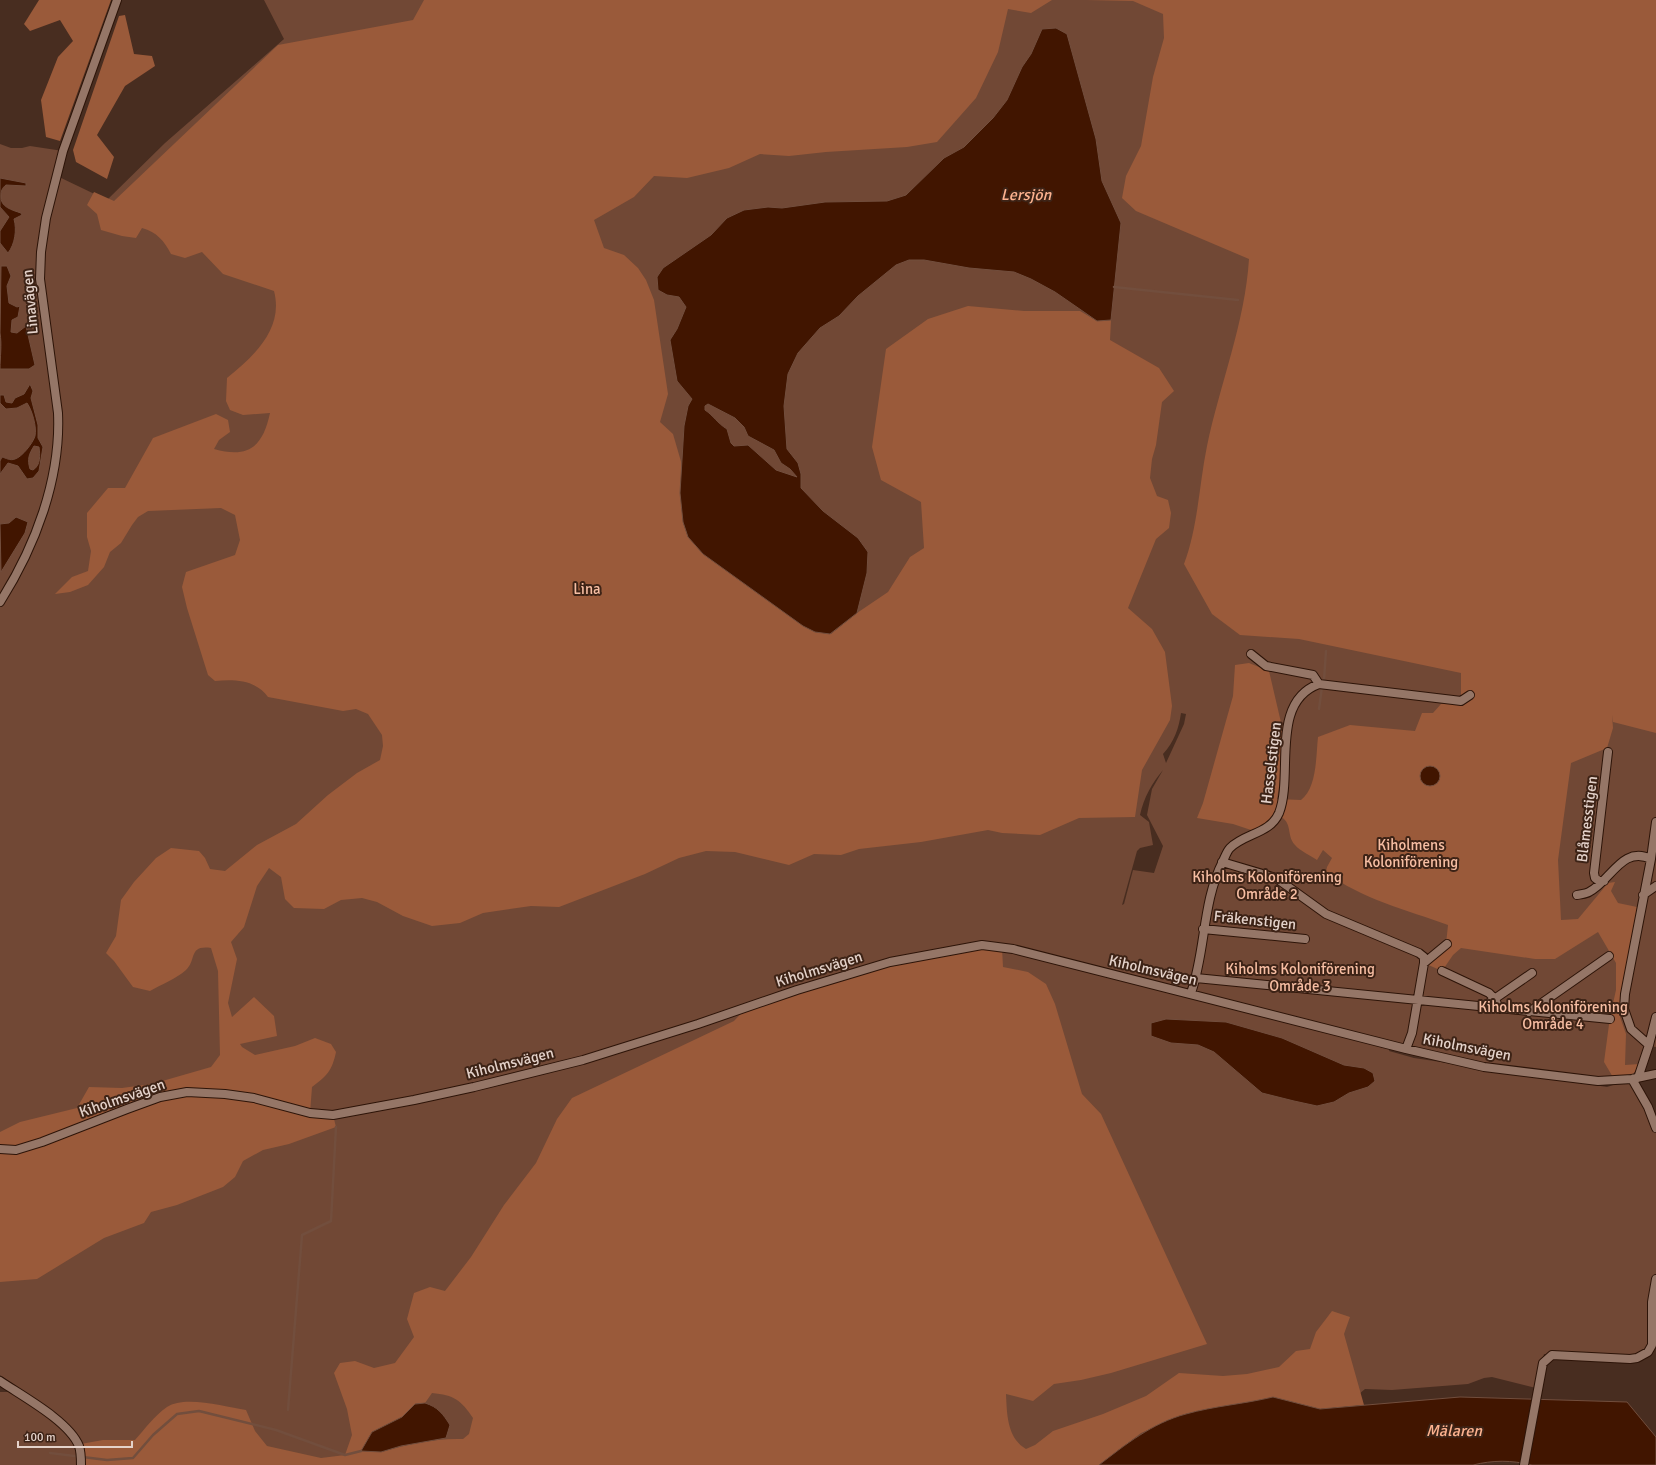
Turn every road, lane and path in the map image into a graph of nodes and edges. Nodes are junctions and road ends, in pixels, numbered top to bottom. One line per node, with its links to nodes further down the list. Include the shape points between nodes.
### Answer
1 (117, 0): 2 (street, Linavägen, via 64,150 46,218 40,279 58,413 55,465 28,551)
2 (0, 602)
3 (1251, 654): 4 (street, via 1266,666 1313,675)
4 (1319, 684): 5 (street, via 1461,701); 9 (street, Hasselstigen, via 1305,692 1292,710 1279,813 1262,831 1230,848)
5 (1470, 695)
6 (1608, 752): 10 (street, Blåmesstigen, via 1594,873 1595,878)
7 (1656, 822): 8 (street)
8 (1651, 859): 10 (street, Blåmesstigen, via 1640,854 1629,857); 13 (street)
9 (1222, 862): 14 (street, Hasselstigen); 18 (street, via 1276,878 1326,914 1419,953 1424,956)
10 (1604, 881): 12 (street, Blåmesstigen, via 1589,892)
11 (1656, 886): 13 (street)
12 (1577, 895)
13 (1643, 895): 30 (street, via 1624,1009 1631,1029)
14 (1203, 929): 15 (street, Fräkenstigen); 21 (street, Hasselstigen)
15 (1305, 939)
16 (1446, 944): 18 (street)
17 (1609, 956): 27 (street)
18 (1424, 963): 24 (street)
19 (1442, 971): 23 (street, via 1489,993)
20 (1532, 973): 23 (street)
21 (1196, 978): 22 (street, Hasselstigen); 24 (street)
22 (1191, 993): 31 (street, Kiholmsvägen); 35 (street, Kiholmsvägen, via 1013,949 982,946 890,962 583,1060 421,1098 333,1115 310,1113 254,1098 187,1092 160,1097 16,1150)
23 (1495, 999): 25 (street); 26 (street)
24 (1418, 1001): 25 (street); 31 (street)
25 (1483, 1007): 26 (street)
26 (1499, 1009): 27 (street)
27 (1529, 1012): 29 (street)
28 (1656, 1018): 30 (street)
29 (1610, 1020)
30 (1649, 1045): 33 (street)
31 (1406, 1049): 33 (street, Kiholmsvägen, via 1484,1067 1598,1081)
32 (1656, 1074): 33 (street, Kiholmsvägen)
33 (1635, 1079): 34 (street)
34 (1656, 1128)
35 (0, 1149)
36 (1656, 1279): 38 (street, via 1652,1302 1652,1345 1648,1352 1630,1359 1552,1355 1543,1363)
37 (0, 1381): 39 (street, via 43,1409 70,1432 80,1449)
38 (1524, 1464)
39 (81, 1465)

